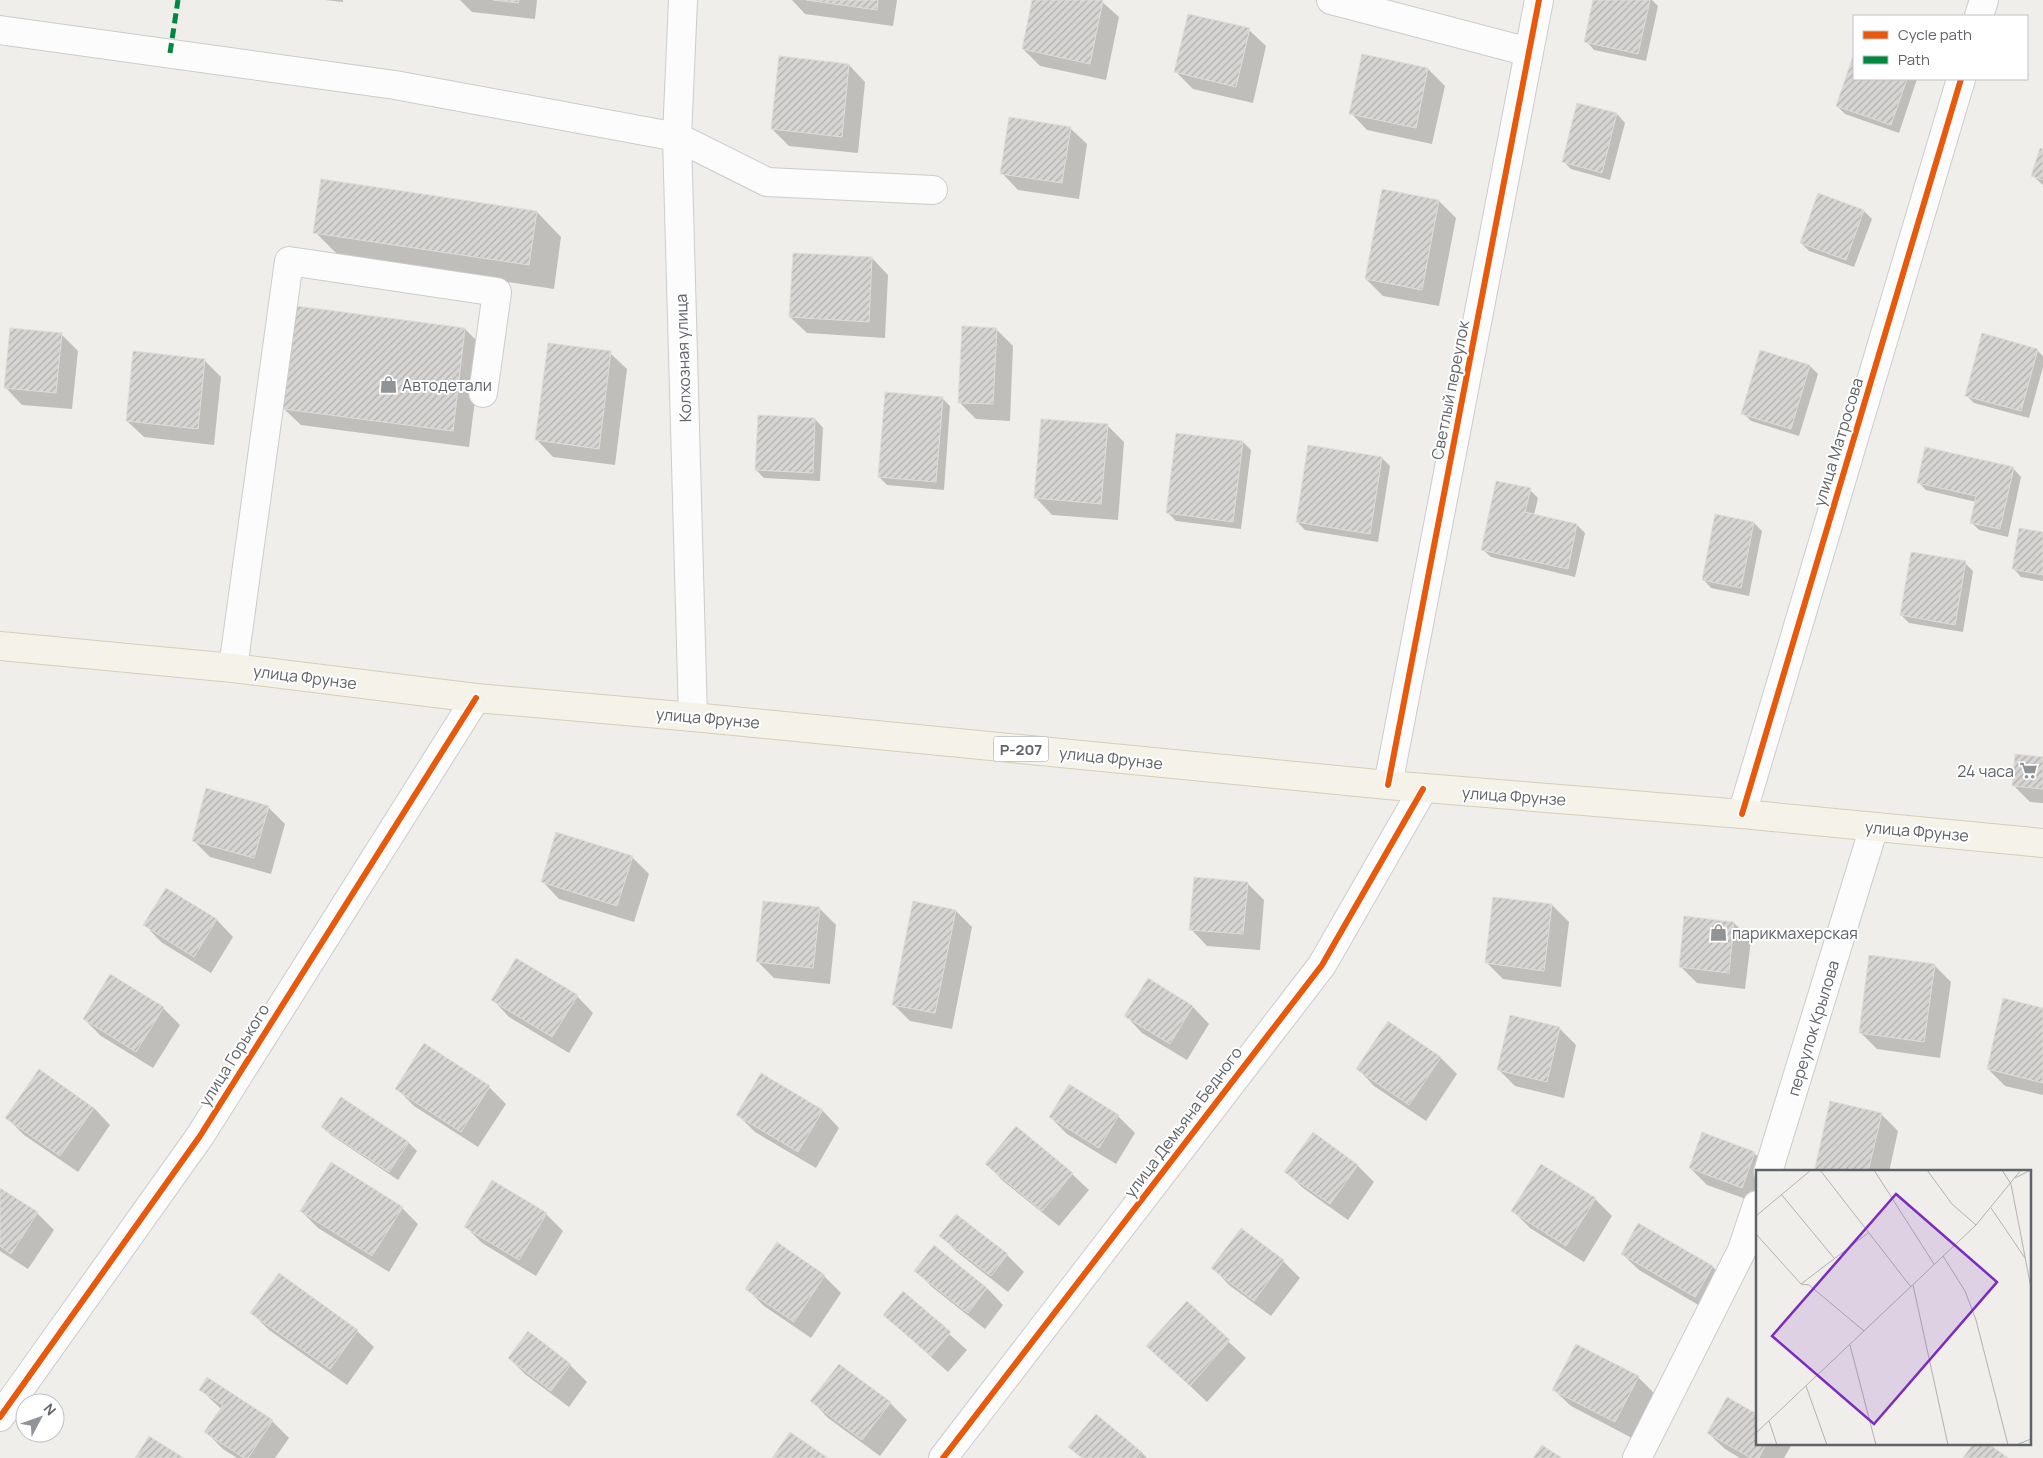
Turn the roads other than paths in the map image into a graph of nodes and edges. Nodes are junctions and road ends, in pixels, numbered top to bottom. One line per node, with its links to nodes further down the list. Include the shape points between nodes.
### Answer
1 (683, 0): 9 (street, Колхозная улица)
2 (1331, 0): 7 (street)
3 (1539, 0): 7 (street, Светлый переулок)
4 (1984, 0): 5 (street)
5 (1979, 15)
6 (0, 30): 9 (street, via 395,85)
7 (1529, 52): 16 (street, Светлый переулок)
8 (1961, 80): 18 (street, улица Матросова)
9 (677, 137): 10 (street, via 767,182); 15 (street, Колхозная улица)
10 (933, 190)
11 (483, 393): 13 (street, via 497,292 289,261)
12 (0, 646): 13 (main road, улица Фрунзе / Р-207)
13 (233, 668): 14 (main road, улица Фрунзе / Р-207)
14 (476, 698): 15 (main road, улица Фрунзе / Р-207); 23 (street, улица Горького, via 200,1136)
15 (693, 717): 16 (main road, улица Фрунзе / Р-207)
16 (1388, 786): 17 (main road, улица Фрунзе / Р-207)
17 (1423, 789): 18 (main road, улица Фрунзе / Р-207); 24 (street, улица Демьяна Бедного, via 1322,965)
18 (1742, 814): 19 (main road, улица Фрунзе / Р-207)
19 (1874, 827): 20 (main road, улица Фрунзе / Р-207); 21 (street, переулок Крылова)
20 (2043, 843)
21 (1769, 1170)
22 (1756, 1208): 25 (street, via 1742,1250)
23 (0, 1417)
24 (944, 1458)
25 (1637, 1458)

